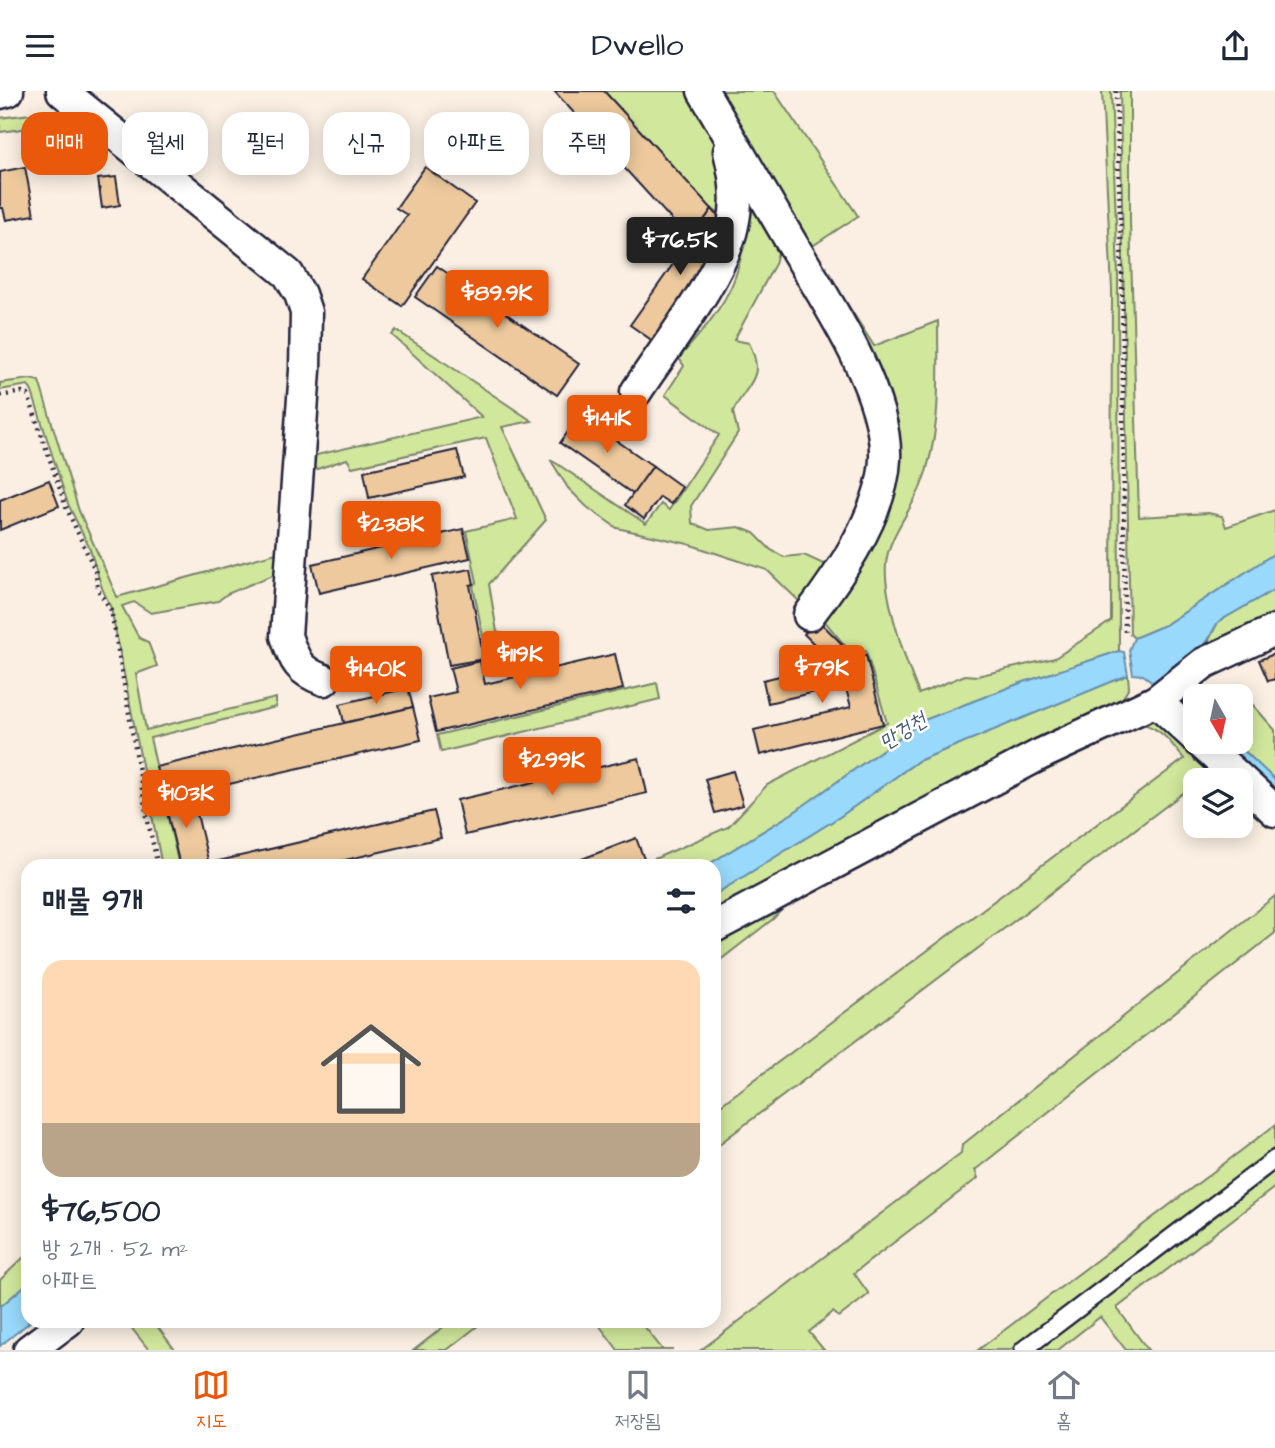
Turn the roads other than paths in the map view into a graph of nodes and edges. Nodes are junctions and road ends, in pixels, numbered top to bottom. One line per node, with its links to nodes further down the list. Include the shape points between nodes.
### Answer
1 (8, 91): 4 (street)
2 (62, 91): 9 (street, via 288,275 300,294 306,311 305,370 286,636 295,661 307,674)
3 (702, 91): 5 (street)
4 (0, 93)
5 (722, 124): 6 (street, via 736,186 728,245); 7 (street, via 824,298 860,365 881,419 885,460 870,516)
6 (636, 392)
7 (809, 615)
8 (1275, 630): 10 (street, via 1204,663)
9 (324, 680)
10 (1156, 701): 11 (street); 14 (street, via 1039,755)
11 (1183, 726)
12 (1213, 754): 13 (street)
13 (1275, 811)
14 (721, 923)
15 (1275, 1159): 18 (lane)
16 (59, 1328): 17 (street)
17 (29, 1350)
18 (1023, 1350)

